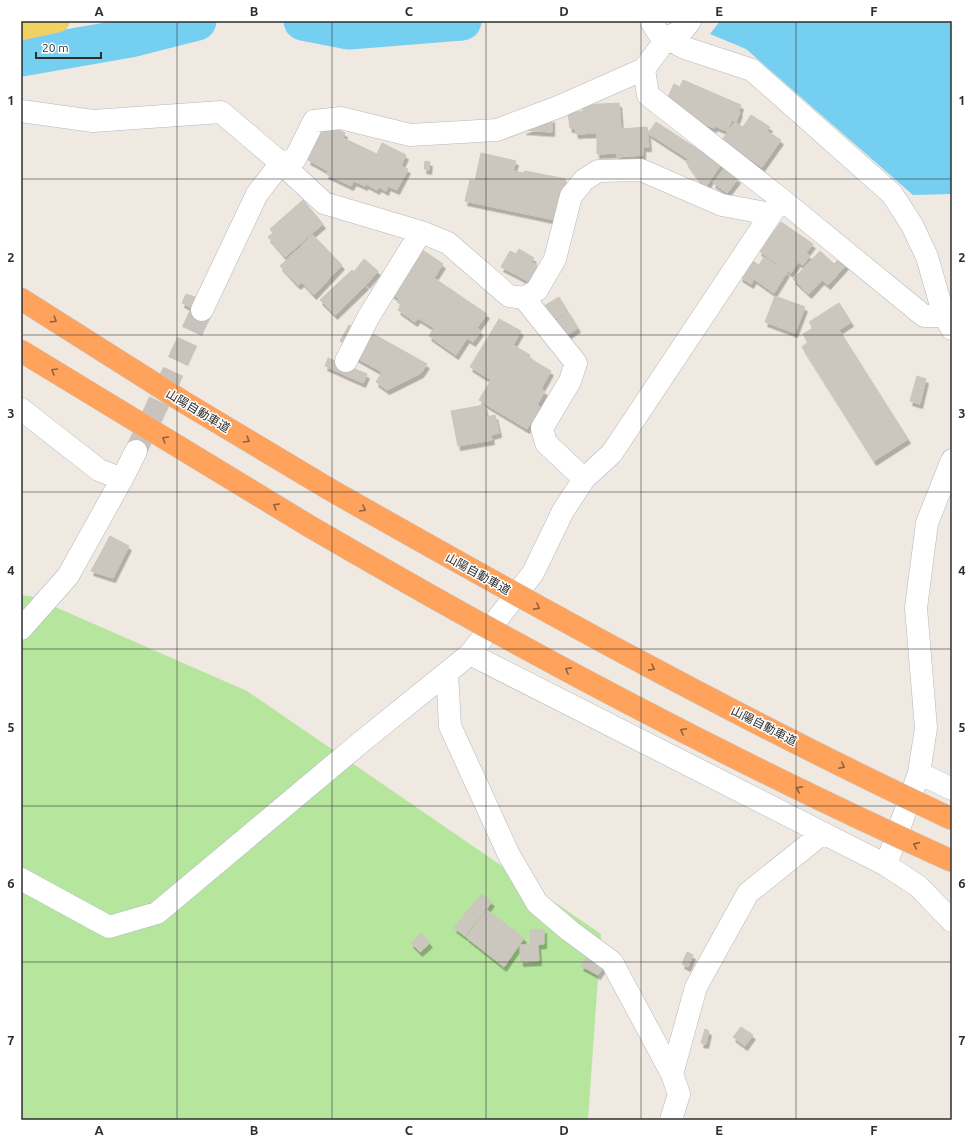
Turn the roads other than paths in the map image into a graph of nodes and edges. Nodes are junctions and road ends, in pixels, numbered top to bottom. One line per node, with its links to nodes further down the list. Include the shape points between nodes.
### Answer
1 (58, 21): 4 (main road)
2 (651, 21): 5 (street, via 659,34)
3 (690, 21): 5 (street, via 684,29)
4 (21, 29)
5 (667, 38): 6 (street); 14 (street, via 685,48 752,70 892,194 912,225 927,257)
6 (644, 69): 8 (street, via 558,107 497,130 410,134 341,118 314,121 295,159); 9 (street, via 648,95)
7 (21, 111): 8 (street, via 93,121 221,112)
8 (281, 163): 10 (street, via 324,203); 13 (street, via 257,194)
9 (776, 207): 12 (street, via 722,205 641,170 598,171 584,180 571,196 555,259 537,290); 14 (street, via 924,316); 21 (street, via 612,453)
10 (421, 232): 12 (street, via 448,243 509,296); 16 (street, via 369,316)
11 (21, 298): 27 (highway, 山陽自動車道, one-way to 27, bridge, via 182,401 504,589 868,780)
12 (524, 298): 21 (street, via 576,363 570,381 542,428 546,443)
13 (202, 310)
14 (948, 323)
15 (21, 351): 29 (highway, one-way to 15, bridge, via 852,816 496,632 309,526)
16 (346, 361)
17 (21, 409): 20 (street, via 99,470)
18 (136, 451): 20 (street)
19 (952, 460): 25 (street, via 927,523 916,608 926,728)
20 (122, 479): 22 (street, via 68,576)
21 (584, 479): 23 (street, via 563,511 533,573)
22 (21, 629)
23 (470, 654): 24 (street); 28 (street)
24 (447, 673): 31 (street, via 157,913 109,927); 33 (street, via 450,726 509,855 536,903 612,962)
25 (919, 773): 26 (street); 30 (street)
26 (952, 789)
27 (952, 819)
28 (823, 833): 30 (street); 33 (street, via 748,893 696,987)
29 (952, 861)
30 (886, 865): 32 (street, via 918,886)
31 (21, 879)
32 (952, 921)
33 (672, 1074): 34 (street, via 679,1094)
34 (671, 1120)

